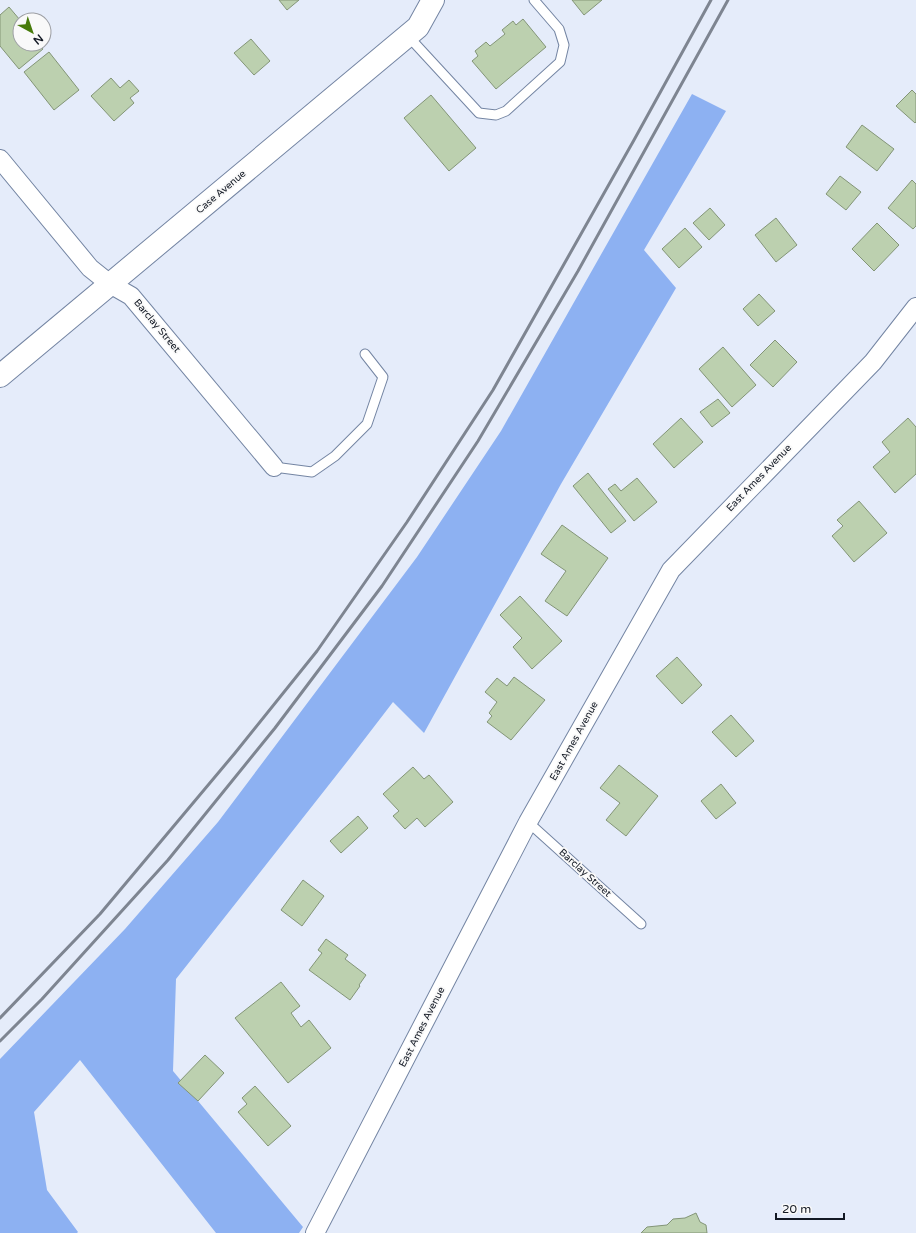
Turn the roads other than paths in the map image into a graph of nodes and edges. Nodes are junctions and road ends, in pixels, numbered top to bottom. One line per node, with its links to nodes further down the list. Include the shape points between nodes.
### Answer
1 (433, 0): 3 (street, Case Avenue, via 418,27)
2 (534, 0): 3 (lane, via 558,29 564,45 560,62 506,111 496,115 479,114)
3 (408, 36): 5 (street, Case Avenue)
4 (0, 159): 5 (street, Barclay Street, via 90,268)
5 (110, 284): 8 (street, Case Avenue); 9 (street, Barclay Street, via 131,296)
6 (916, 307): 10 (street, East Ames Avenue, via 873,362 671,570)
7 (365, 354): 9 (lane, via 383,377 367,424 335,456 312,472)
8 (0, 376)
9 (274, 467)
10 (528, 822): 11 (lane, Barclay Street); 12 (street, East Ames Avenue)
11 (642, 924)
12 (315, 1233)

